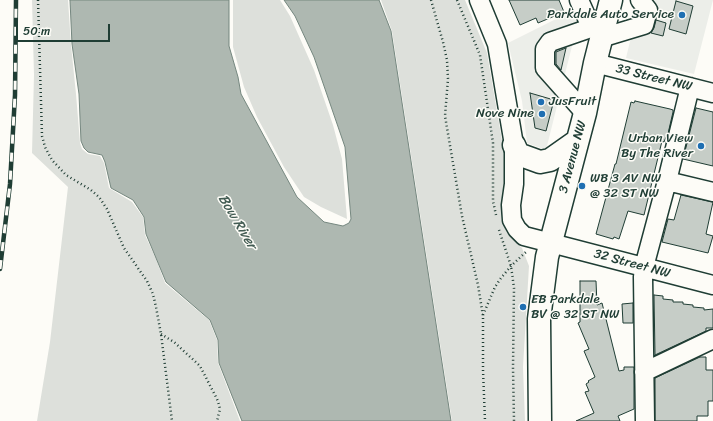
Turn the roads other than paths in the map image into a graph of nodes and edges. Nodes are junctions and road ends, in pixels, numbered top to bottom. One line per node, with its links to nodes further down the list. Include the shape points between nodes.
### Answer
1 (479, 0): 11 (street, 32 Street NW, via 497,44)
2 (579, 0): 5 (street, via 587,18)
3 (611, 0): 5 (main road, 3 Avenue NW)
4 (640, 0): 5 (street, via 648,10 644,25)
5 (603, 31): 6 (main road, 3 Avenue NW); 9 (street, via 550,42 545,49 545,68)
6 (595, 63): 7 (street, 33 Street NW); 9 (main road, 3 Avenue NW)
7 (690, 87): 8 (street, 33 Street NW); 12 (street)
8 (713, 93)
9 (585, 113): 10 (main road, 3 Avenue NW)
10 (577, 141): 11 (main road, via 550,160 540,162 518,154); 14 (main road, 3 Avenue NW)
11 (514, 145): 14 (street, 32 Street NW, via 512,220 524,236)
12 (667, 181): 13 (street); 15 (street)
13 (713, 192)
14 (550, 243): 15 (street, 32 Street NW); 19 (main road, 3 Avenue NW, via 539,319)
15 (644, 267): 16 (street, 32 Street NW); 18 (street)
16 (713, 285)
17 (713, 339): 18 (street)
18 (644, 372): 20 (street)
19 (540, 421)
20 (645, 421)

